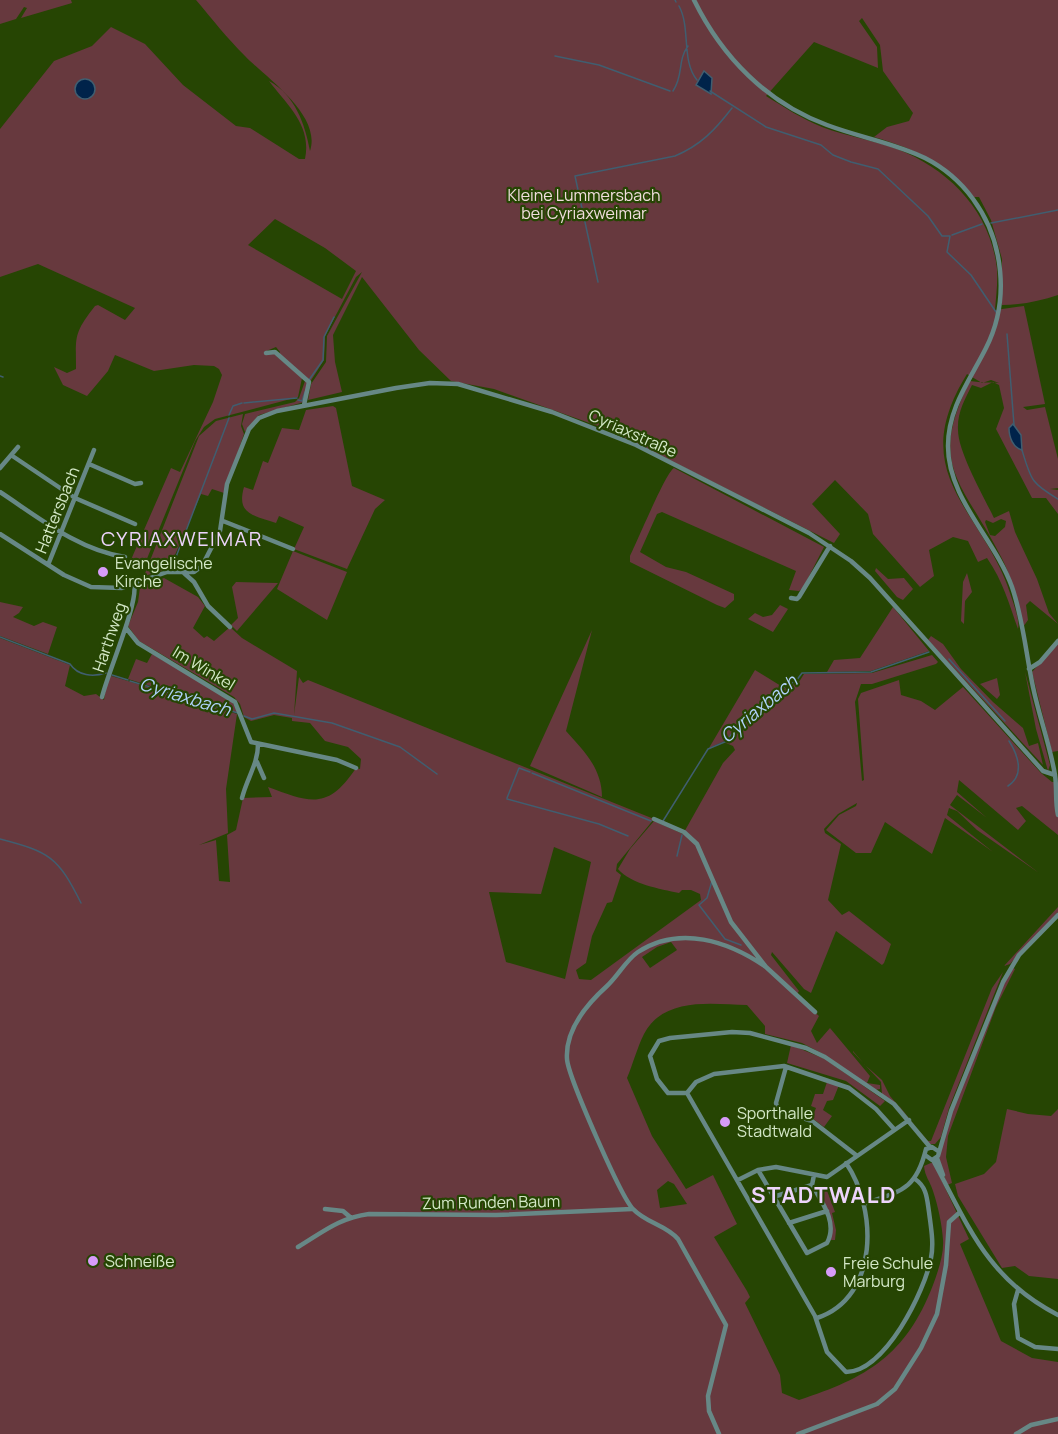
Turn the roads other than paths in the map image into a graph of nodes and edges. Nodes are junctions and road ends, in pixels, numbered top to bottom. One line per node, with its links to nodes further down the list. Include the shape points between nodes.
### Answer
1 (694, 0): 29 (street, via 719,43 762,88 826,125 902,147 939,165 967,192 989,227 1000,269 999,306 988,344 953,411 948,453 961,496 996,552 1012,588)
2 (266, 353): 3 (street, via 275,352 309,382)
3 (304, 405): 12 (street, Cyriaxstraße, via 271,412 252,424 229,478); 16 (street, Cyriaxstraße, via 420,384 477,388 636,445)
4 (18, 447): 6 (street)
5 (94, 450): 7 (street, Hattersbach)
6 (11, 455): 8 (street); 11 (street)
7 (89, 464): 9 (street, Hattersbach); 11 (street, Hattersbach)
8 (0, 468)
9 (141, 483)
10 (0, 492): 14 (street)
11 (75, 498): 13 (street); 14 (street, Hattersbach)
12 (223, 521): 17 (street); 20 (street, Cyriaxstraße, via 206,560)
13 (135, 524)
14 (61, 532): 18 (street); 19 (street, Hattersbach)
15 (0, 534): 19 (street)
16 (830, 546): 24 (street, via 799,597); 35 (street, Cyriaxstraße, via 870,578 1043,771)
17 (292, 549)
18 (125, 557)
19 (48, 565): 23 (street, via 91,587)
20 (197, 570): 21 (street); 22 (street, Cyriaxstraße)
21 (184, 573): 22 (street); 23 (street, via 167,572)
22 (194, 582): 25 (street, via 208,606)
23 (134, 584): 26 (street, Harthweg, via 135,600)
24 (791, 598)
25 (230, 627)
26 (126, 628): 31 (street, Harthweg); 32 (street, Im Winkel, via 138,643 235,702 249,741)
27 (1058, 641): 28 (street)
28 (1042, 659): 29 (street); 30 (street)
29 (1028, 662): 30 (street)
30 (1029, 669): 35 (street)
31 (102, 697)
32 (258, 744): 33 (street); 34 (street, via 337,759)
33 (257, 762): 36 (street); 37 (street, via 246,779)
34 (356, 768)
35 (1055, 776): 38 (street)
36 (264, 778)
37 (242, 798)
38 (1058, 815)
39 (654, 819): 41 (street, via 684,832 697,844 731,922)
40 (1058, 915): 47 (street, via 1019,955 1003,982 951,1111 945,1137)
41 (766, 967): 42 (street); 58 (street, via 746,953 709,940 692,937 658,944 636,953 576,1022 567,1060 580,1098)
42 (815, 1012)
43 (786, 1067): 44 (street, via 714,1074 696,1082); 46 (street, via 849,1088); 48 (street, via 776,1103 778,1110 812,1121)
44 (687, 1093): 45 (street, via 668,1093 663,1089 650,1061 656,1043 679,1037 750,1033 792,1042 818,1053 889,1100); 53 (street)
45 (909, 1120): 46 (street); 47 (street)
46 (894, 1129): 48 (street)
47 (932, 1153): 52 (street); 60 (street)
48 (856, 1155): 49 (street)
49 (846, 1163): 51 (street, via 827,1177); 56 (street)
50 (758, 1170): 51 (street, via 784,1167); 53 (street); 55 (street)
51 (814, 1175): 54 (street)
52 (915, 1179): 56 (street, via 899,1191); 66 (street, via 926,1194 932,1246 923,1286 902,1327 867,1364 846,1372 827,1352)
53 (738, 1180): 66 (street)
54 (812, 1185): 55 (street); 59 (street)
55 (773, 1197): 62 (street)
56 (864, 1204): 66 (street, via 868,1236 862,1269 843,1300)
57 (325, 1209): 61 (street, Zum Runden Baum)
58 (632, 1209): 61 (street, Zum Runden Baum); 69 (street, via 678,1239 726,1325 708,1396 709,1411)
59 (827, 1211): 62 (street); 62 (street, via 830,1239 810,1252 804,1251)
60 (959, 1213): 64 (street, via 987,1257); 70 (street, via 950,1222 943,1290 934,1322 895,1389 877,1404)
61 (350, 1216): 63 (street, Zum Runden Baum)
62 (789, 1223)
63 (298, 1247)
64 (1018, 1290): 65 (street); 67 (street, via 1014,1304 1018,1338 1031,1346)
65 (1058, 1315)
66 (817, 1318)
67 (1058, 1349)
68 (1058, 1419): 71 (street, via 1030,1425)
69 (719, 1434)
70 (798, 1434)
71 (1016, 1434)

